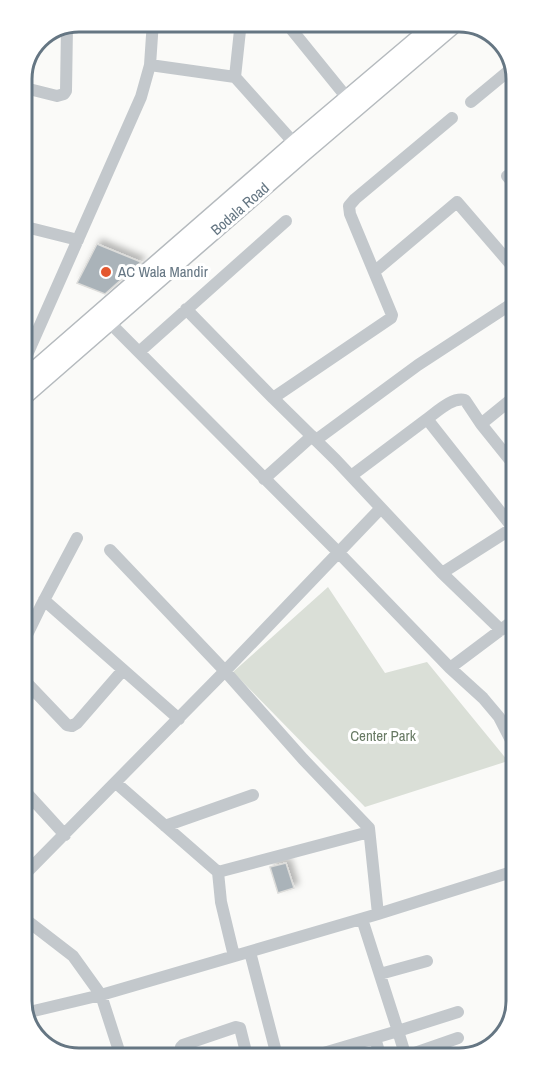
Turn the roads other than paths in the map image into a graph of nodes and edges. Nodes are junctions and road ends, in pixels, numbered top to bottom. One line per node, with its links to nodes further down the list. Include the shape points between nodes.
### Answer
1 (152, 32): 7 (street)
2 (240, 32): 9 (street)
3 (294, 32): 11 (street)
4 (425, 32): 11 (main road, Bodala Road)
5 (446, 32): 22 (main road, Bodala Road)
6 (67, 33): 10 (street, via 66,91 57,96)
7 (150, 65): 9 (street); 17 (street, via 141,97)
8 (506, 76): 12 (street)
9 (234, 77): 14 (street)
10 (32, 90)
11 (348, 99): 14 (main road, Bodala Road)
12 (471, 102)
13 (452, 118): 19 (street, via 349,206)
14 (294, 143): 22 (main road, Bodala Road)
15 (286, 221): 21 (street)
16 (32, 228): 17 (street)
17 (78, 240): 23 (street)
18 (506, 259): 19 (street, via 457,202)
19 (374, 272): 27 (street, via 391,318)
20 (506, 308): 31 (street)
21 (186, 309): 24 (street); 27 (street)
22 (105, 318): 24 (street); 25 (main road, Bodala Road); 26 (main road, Bodala Road)
23 (32, 344)
24 (139, 352): 34 (street)
25 (32, 373)
26 (32, 388)
27 (273, 398): 31 (street)
28 (506, 404): 30 (street)
29 (427, 419): 30 (street, via 461,399); 33 (street); 36 (street)
30 (481, 424): 32 (street)
31 (314, 438): 33 (street); 34 (street)
32 (506, 455)
33 (351, 476): 35 (street)
34 (264, 479): 40 (street)
35 (381, 508): 40 (street); 41 (street)
36 (506, 518)
37 (506, 532): 41 (street)
38 (77, 538): 42 (street)
39 (110, 550): 48 (street)
40 (338, 552): 46 (street); 48 (street)
41 (442, 573): 45 (street)
42 (44, 600): 43 (street); 47 (street)
43 (32, 625)
44 (506, 626): 45 (street)
45 (501, 630): 46 (street)
46 (450, 668): 51 (street)
47 (123, 670): 49 (street, via 72,726); 50 (street)
48 (225, 671): 50 (street); 56 (street)
49 (32, 688)
50 (179, 719): 52 (street)
51 (506, 723)
52 (116, 783): 55 (street); 57 (street)
53 (253, 795): 55 (street)
54 (32, 799): 57 (street)
55 (165, 826): 59 (street)
56 (369, 832): 59 (street); 61 (street)
57 (65, 835): 58 (street)
58 (32, 864)
59 (218, 872): 65 (street)
60 (506, 875): 61 (street)
61 (378, 914): 62 (street)
62 (362, 919): 64 (street); 67 (street)
63 (32, 924): 68 (street, via 73,956)
64 (250, 952): 65 (street); 77 (street)
65 (234, 956): 68 (street)
66 (427, 961): 67 (street)
67 (380, 974): 71 (street)
68 (101, 995): 69 (street); 74 (street)
69 (33, 1011)
70 (458, 1012): 71 (street)
71 (398, 1031): 72 (street); 80 (street)
72 (375, 1038): 78 (street); 79 (street)
73 (458, 1038): 81 (street)
74 (118, 1047)
75 (181, 1047): 76 (street, via 236,1027 240,1028)
76 (245, 1047)
77 (275, 1048)
78 (342, 1048)
79 (378, 1048)
80 (403, 1048)
81 (429, 1048)

